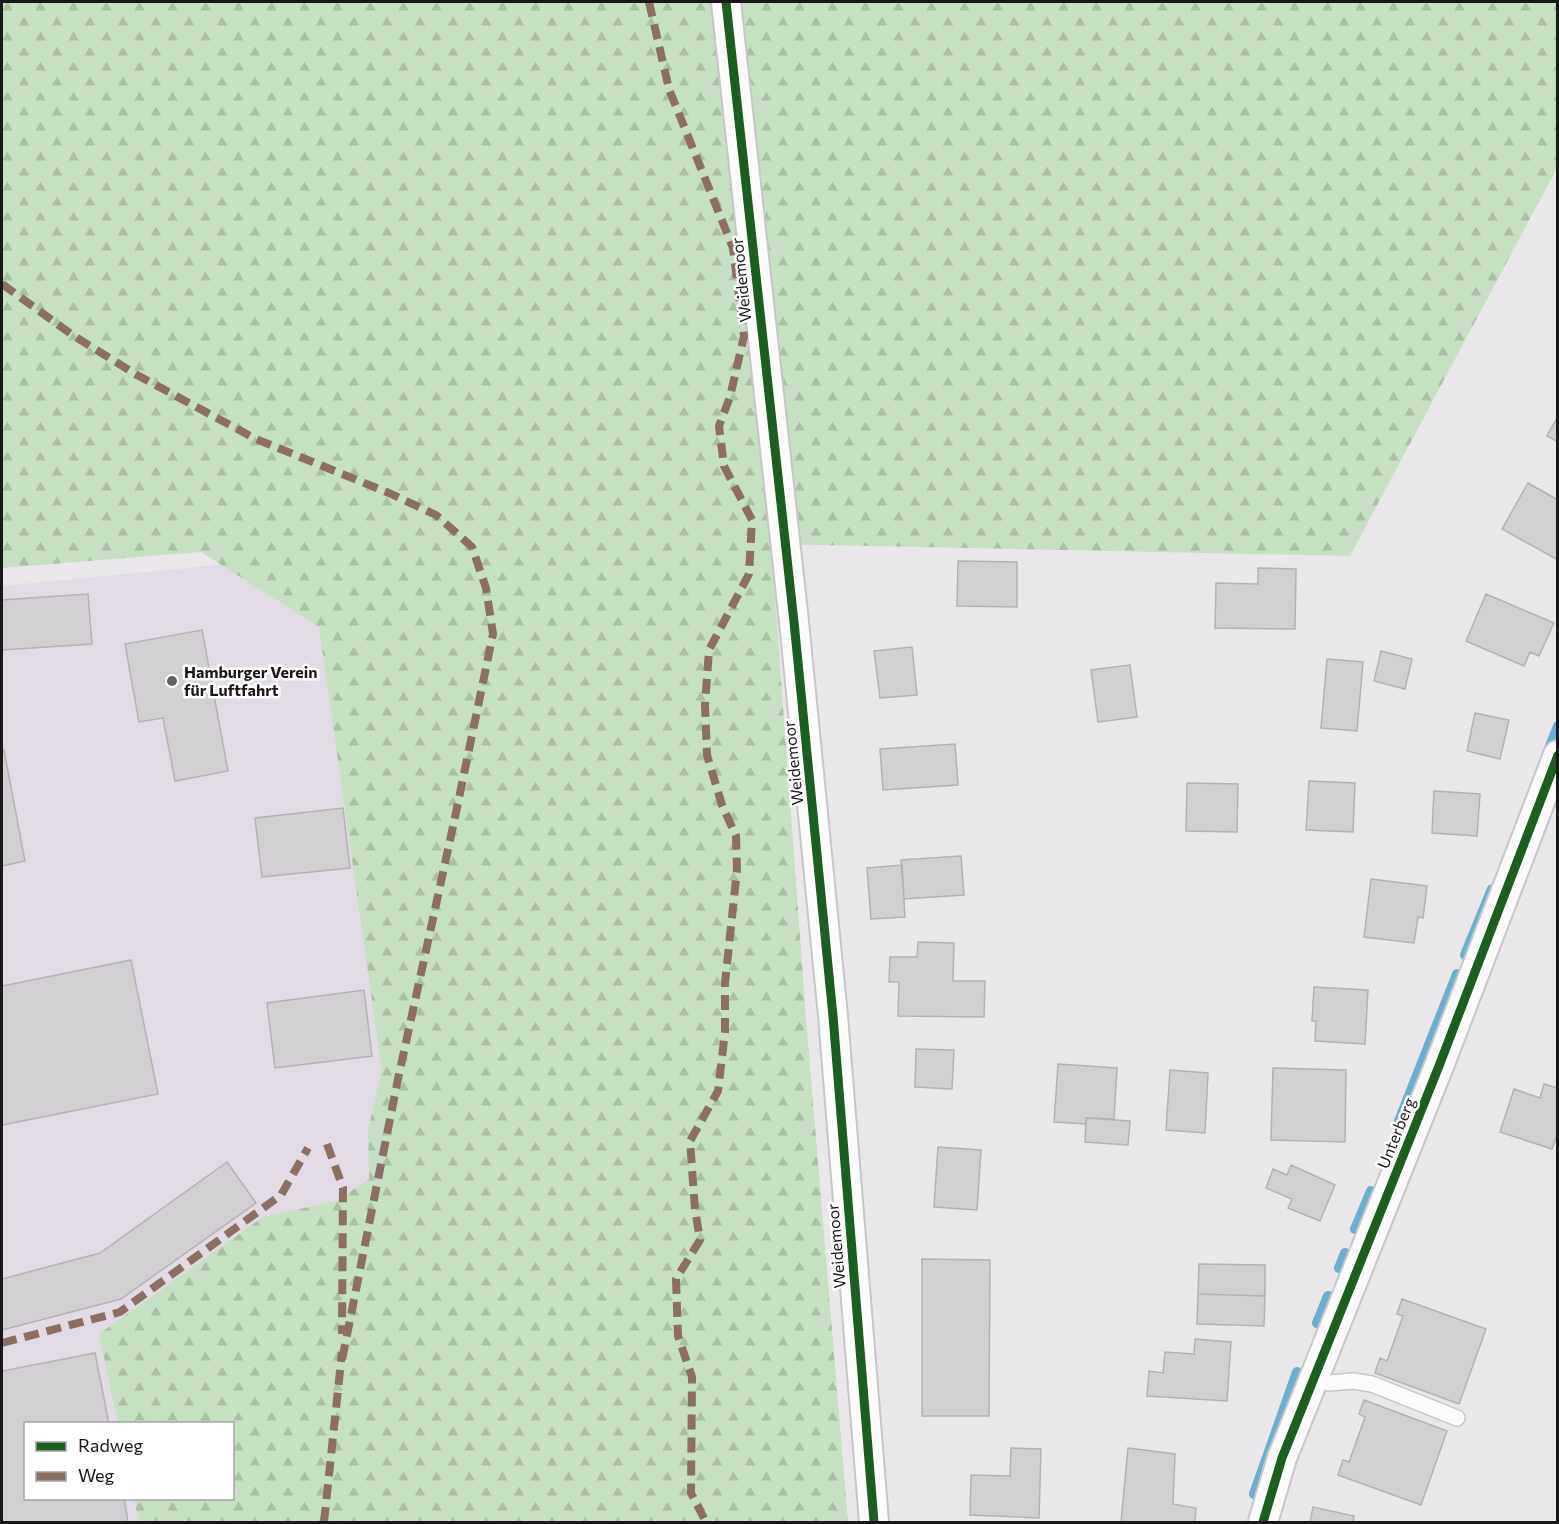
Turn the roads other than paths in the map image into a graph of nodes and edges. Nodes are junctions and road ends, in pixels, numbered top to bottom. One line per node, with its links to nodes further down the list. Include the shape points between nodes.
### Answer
1 (726, 2): 5 (street, Weidemoor, via 798,657 834,1027)
2 (1557, 755): 3 (street, Unterberg, via 1439,1066)
3 (1314, 1378): 4 (lane, via 1329,1383 1372,1384); 6 (street, Unterberg, via 1282,1458)
4 (1457, 1418)
5 (874, 1522)
6 (1263, 1522)

